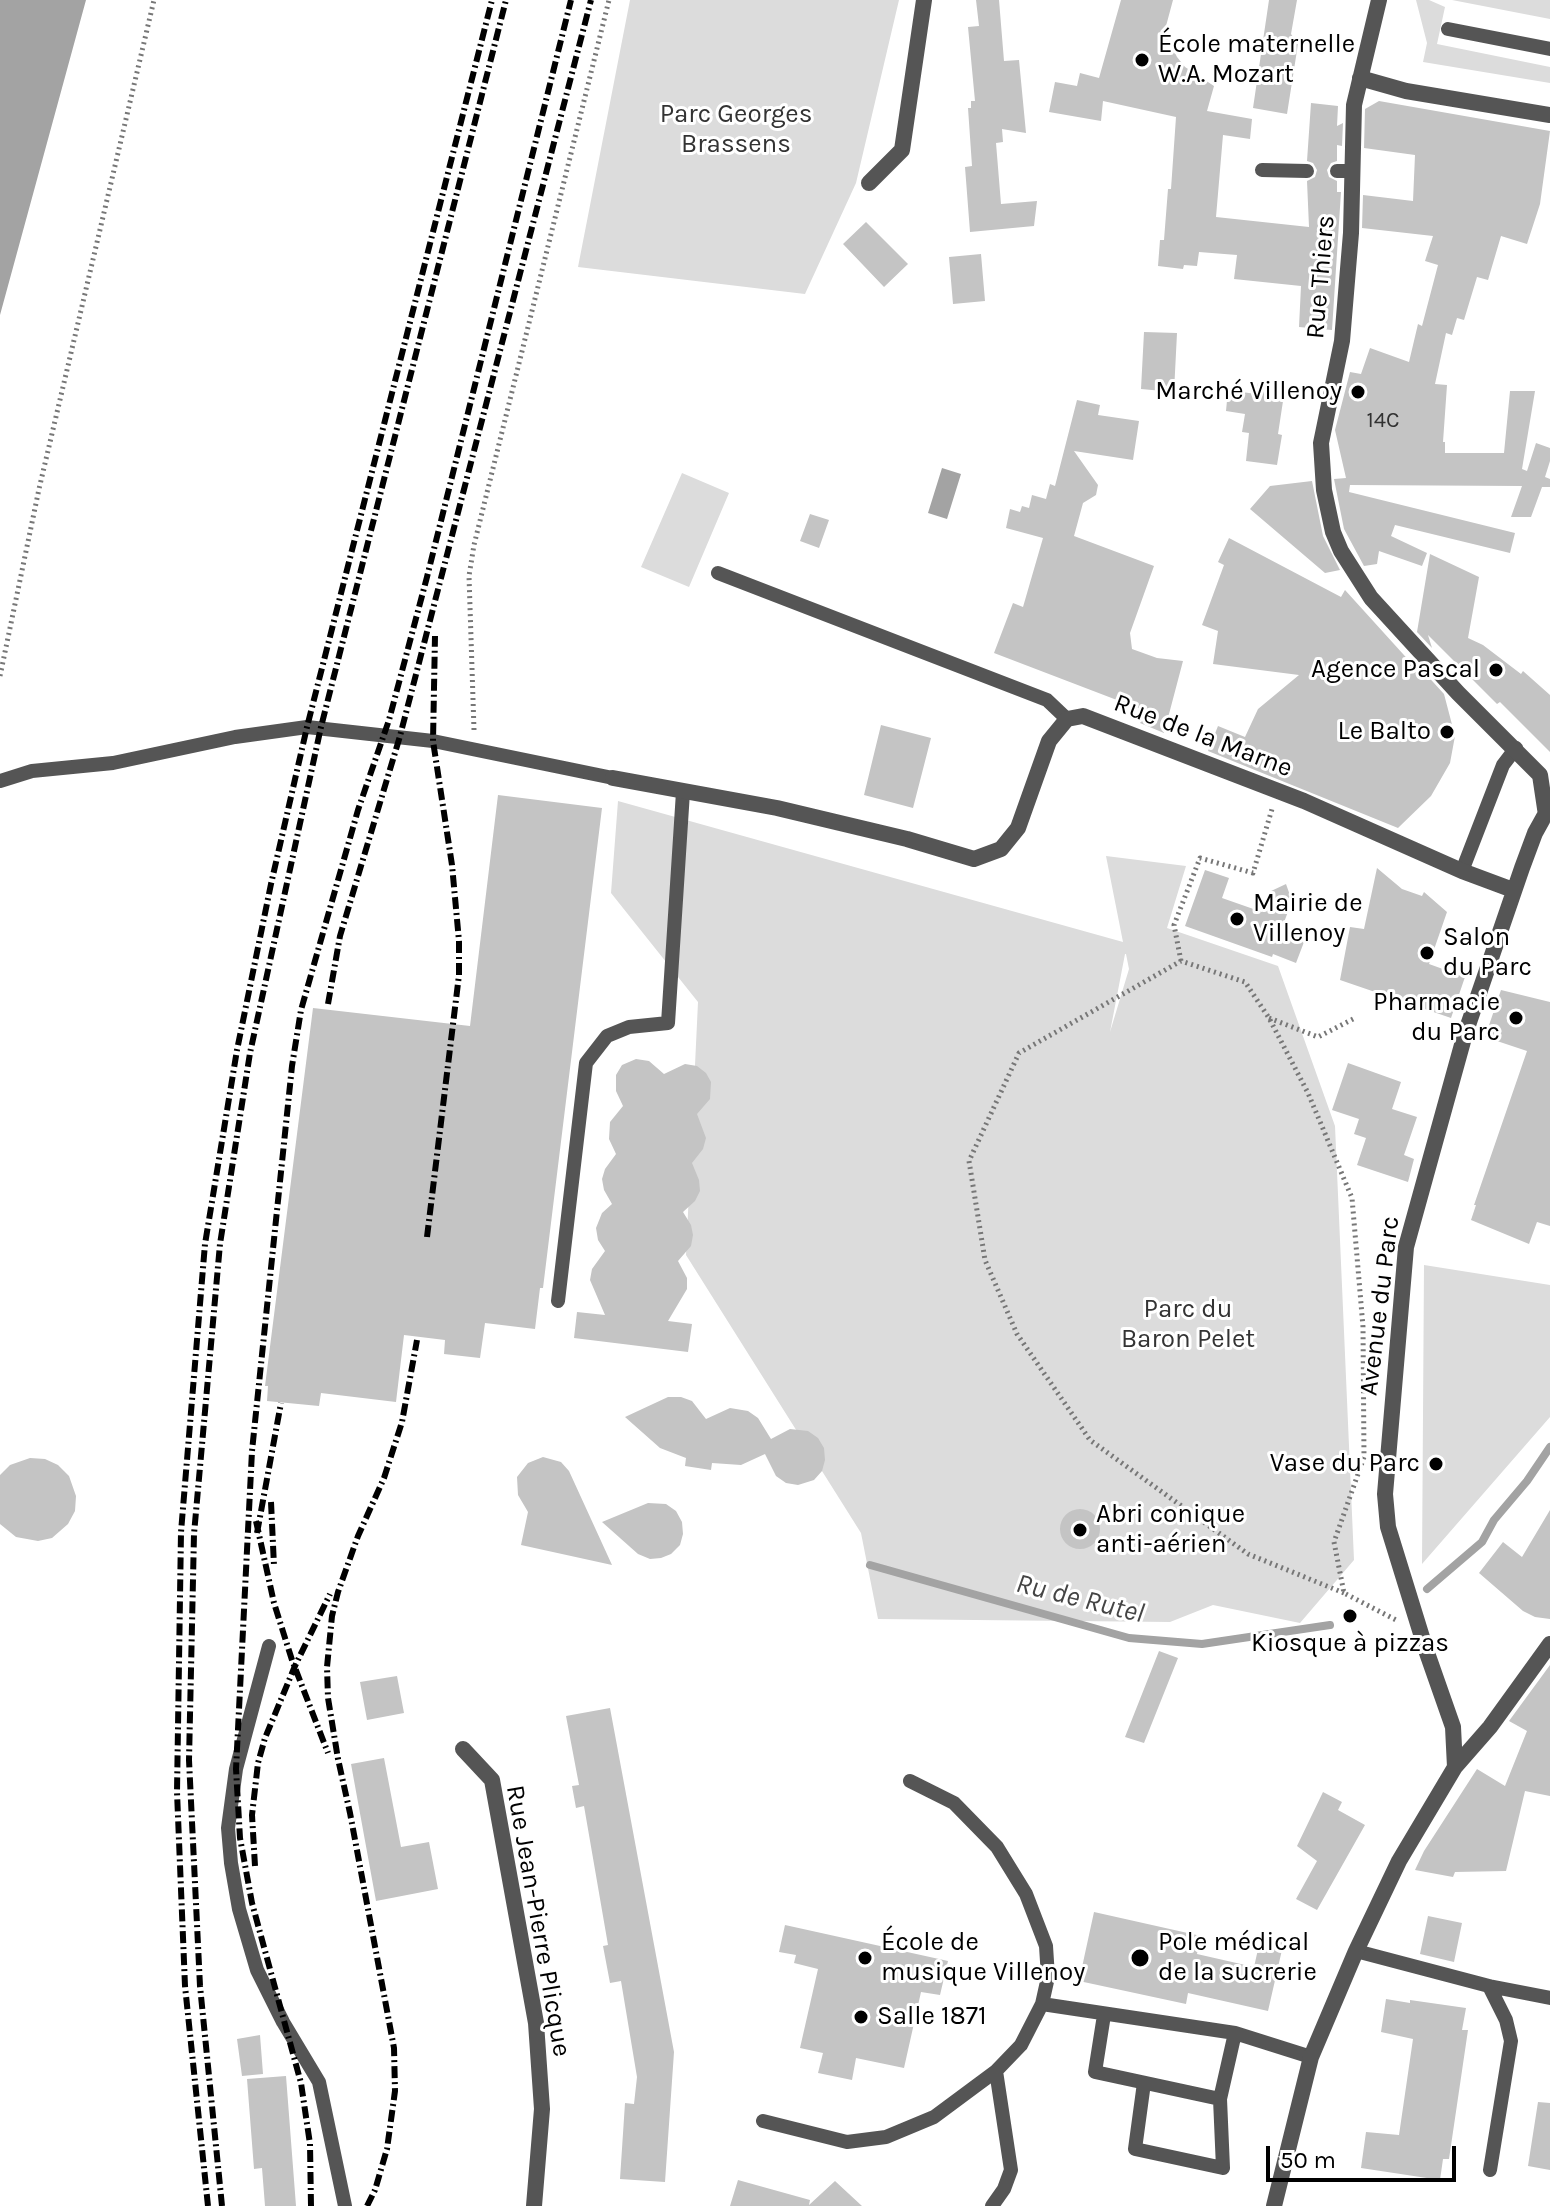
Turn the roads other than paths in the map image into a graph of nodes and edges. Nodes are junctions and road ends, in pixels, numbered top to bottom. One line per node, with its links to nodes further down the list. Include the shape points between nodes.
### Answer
1 (924, 0): 9 (street, via 902,150)
2 (1379, 0): 5 (street, Rue Thiers)
3 (1448, 29): 4 (lane)
4 (1550, 49)
5 (1360, 78): 6 (street); 12 (street, Rue Thiers, via 1344,171 1351,233 1342,341 1321,443 1333,532 1371,598)
6 (1550, 115)
7 (1262, 170): 8 (lane)
8 (1307, 171)
9 (869, 183)
10 (718, 573): 11 (lane, via 1047,700)
11 (1067, 719): 15 (street, via 1049,741 1018,828 1001,849 974,859 777,808); 17 (street, Rue de la Marne, via 1083,716 1277,791)
12 (1516, 748): 16 (street, Rue Thiers, via 1540,775); 17 (lane, via 1503,765)
13 (613, 778): 14 (lane, via 400,736 307,727 113,763 32,771); 15 (street)
14 (0, 781)
15 (683, 792): 19 (lane, via 668,1023 629,1027 607,1036 586,1063)
16 (1549, 814): 18 (street, Avenue du Parc, via 1535,833)
17 (1462, 871): 18 (street, Rue de la Marne)
18 (1513, 890): 23 (street, Avenue du Parc, via 1460,1049 1406,1247 1385,1494 1388,1527 1453,1727)
19 (558, 1301)
20 (1550, 1644): 23 (street)
21 (269, 1646): 37 (lane, via 236,1769 228,1828 231,1863 257,1970 319,2082)
22 (463, 1749): 38 (street, Rue Jean-Pierre Plicque, via 492,1780 536,2023 542,2109)
23 (1455, 1767): 25 (street, via 1399,1861)
24 (910, 1781): 28 (lane, via 954,1803 997,1847 1026,1894 1046,1946 1048,1977)
25 (1356, 1951): 26 (lane); 31 (street)
26 (1489, 1986): 27 (lane); 36 (lane, via 1511,2041)
27 (1550, 1998)
28 (1042, 2004): 29 (lane); 32 (lane, via 1021,2045)
29 (1104, 2015): 30 (lane); 33 (lane, via 1095,2072)
30 (1235, 2033): 31 (lane); 34 (lane)
31 (1311, 2057): 40 (street)
32 (996, 2071): 35 (lane, via 934,2117 886,2137 847,2142); 39 (lane, via 1011,2170)
33 (1144, 2083): 34 (lane); 34 (lane, via 1135,2149 1223,2168)
34 (1220, 2099)
35 (763, 2121)
36 (1490, 2170)
37 (345, 2206)
38 (534, 2206)
39 (992, 2206)
40 (1274, 2206)

